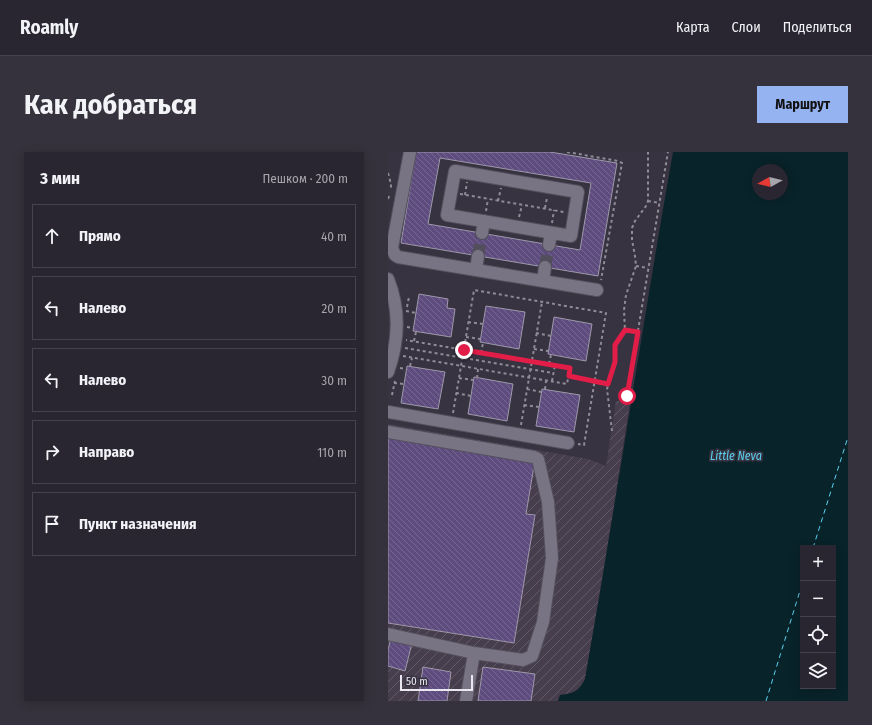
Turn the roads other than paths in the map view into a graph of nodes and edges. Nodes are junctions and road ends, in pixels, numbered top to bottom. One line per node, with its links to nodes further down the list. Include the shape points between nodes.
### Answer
1 (410, 152): 4 (lane)
2 (550, 239): 2 (lane, via 570,236 578,192 455,171 447,215 483,227)
3 (478, 256): 6 (lane)
4 (391, 257): 6 (lane)
5 (545, 268): 8 (lane)
6 (476, 270): 8 (lane)
7 (388, 279): 10 (lane, via 396,312 397,346)
8 (543, 281): 9 (lane)
9 (597, 290)
10 (392, 370)
11 (388, 412): 13 (lane)
12 (388, 432): 15 (lane, via 538,459 548,502 552,558 543,622 532,656 523,660)
13 (568, 443)
14 (388, 634): 15 (lane)
15 (474, 653): 16 (lane)
16 (466, 701)

